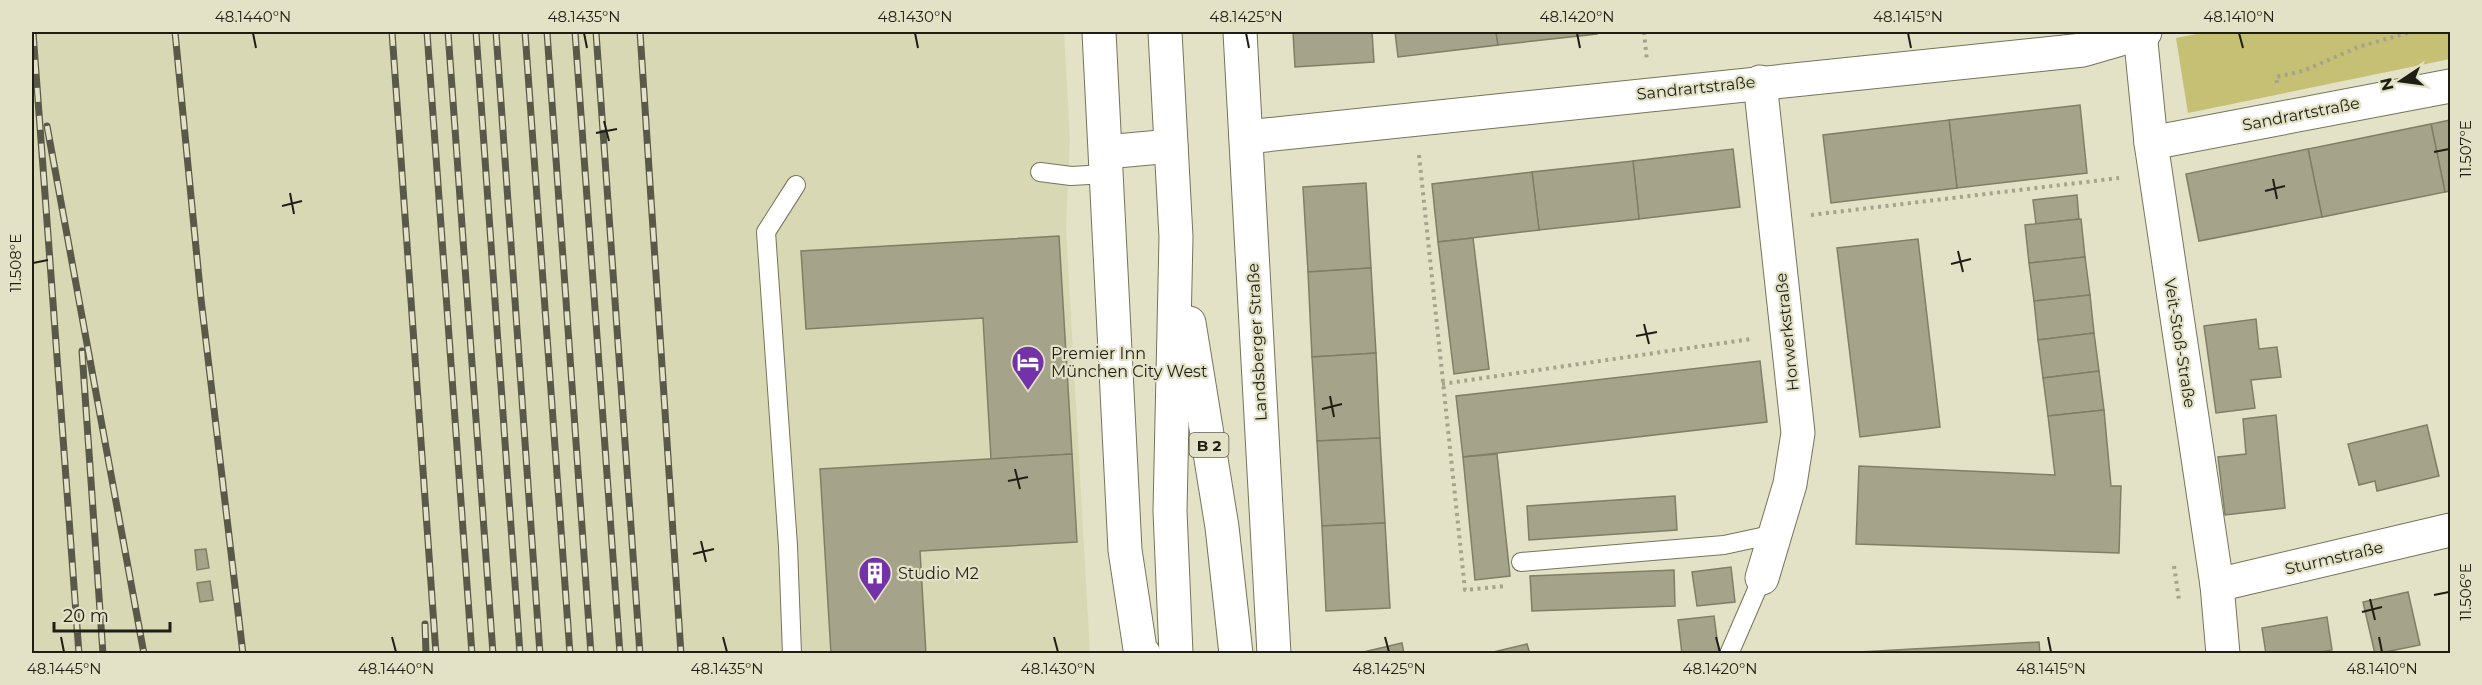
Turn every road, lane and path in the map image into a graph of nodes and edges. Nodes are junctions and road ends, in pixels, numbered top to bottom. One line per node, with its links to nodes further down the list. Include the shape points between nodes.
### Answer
1 (1099, 32): 13 (street)
2 (1165, 32): 12 (street, B 2)
3 (1240, 32): 10 (street, Landsberger Straße)
4 (2142, 32): 6 (street, Sandrartstraße, via 2083,50); 11 (street, Veit-Stoß-Straße)
5 (2411, 32): 9 (path, via 2358,47 2303,71 2276,76)
6 (1760, 82): 8 (street, Sandrartstraße); 17 (street, Horwerkstraße)
7 (2451, 86): 9 (street, Sandrartstraße)
8 (1415, 118): 10 (street, Sandrartstraße); 20 (path)
9 (2283, 118): 11 (street, Sandrartstraße)
10 (1246, 137): 30 (street, Landsberger Straße)
11 (2151, 143): 25 (street, Veit-Stoß-Straße)
12 (1171, 146): 13 (street); 18 (street, B 2)
13 (1106, 163): 14 (lane, via 1071,176); 27 (street, via 1125,550 1140,649)
14 (1040, 172)
15 (2127, 177): 17 (path)
16 (796, 185): 26 (lane, via 766,232)
17 (1774, 220): 19 (street, Horwerkstraße)
18 (1176, 237): 28 (street, B 2, via 1170,511); 29 (street, B 2, via 1221,527)
19 (1787, 334): 20 (path); 22 (street, Horwerkstraße, via 1798,433 1790,483)
20 (1442, 384): 23 (path, via 1464,590 1520,584)
21 (2451, 530): 25 (street, Sturmstraße)
22 (1775, 534): 23 (lane, via 1724,545); 24 (street, Horwerkstraße)
23 (1521, 561)
24 (1762, 578): 31 (lane)
25 (2217, 585): 32 (street, Veit-Stoß-Straße)
26 (792, 654)
27 (1144, 654)
28 (1176, 654)
29 (1236, 654)
30 (1274, 654)
31 (1729, 654)
32 (2223, 654)

